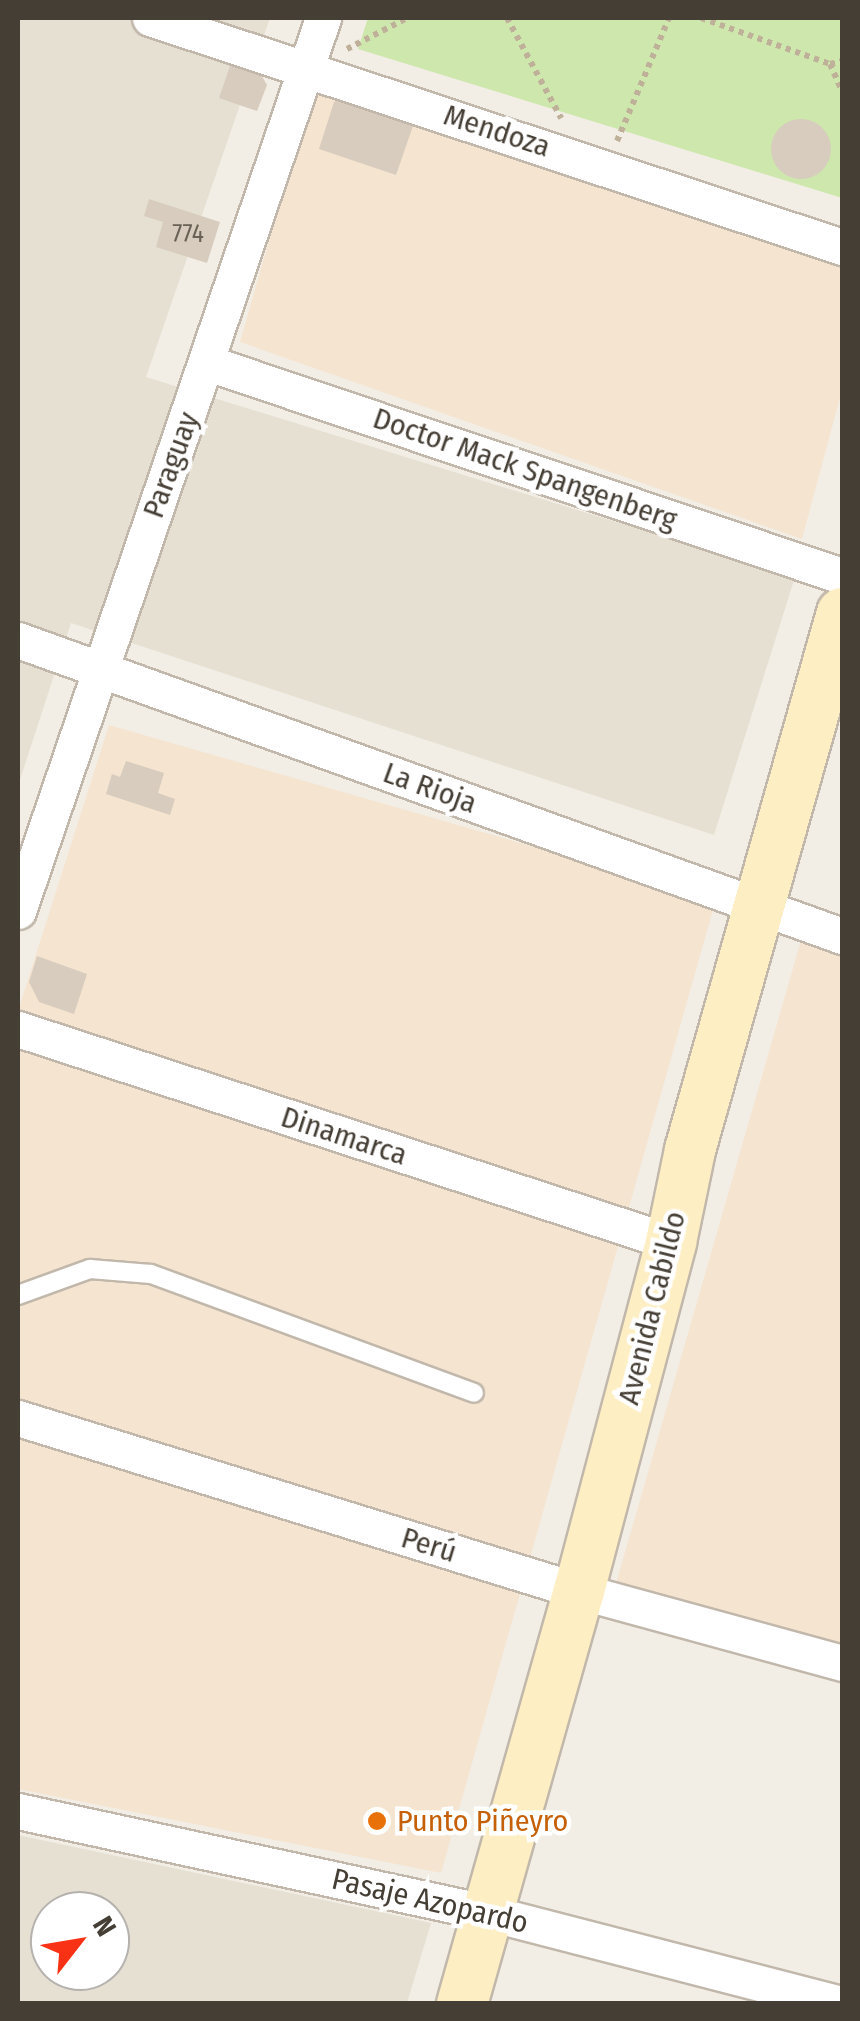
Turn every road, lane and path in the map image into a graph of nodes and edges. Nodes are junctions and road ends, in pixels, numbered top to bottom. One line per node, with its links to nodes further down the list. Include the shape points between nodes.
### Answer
1 (150, 18): 9 (street, Mendoza)
2 (322, 18): 9 (street, Paraguay)
3 (407, 18): 9 (path)
4 (507, 18): 11 (path)
5 (669, 18): 11 (path)
6 (701, 18): 8 (path)
7 (842, 61): 8 (path)
8 (830, 64): 10 (path)
9 (306, 70): 11 (street, Mendoza); 13 (street, Paraguay)
10 (842, 90)
11 (595, 162): 12 (street, Mendoza)
12 (842, 247)
13 (208, 362): 14 (street, Doctor Mack Spangenberg); 17 (street, Paraguay)
14 (842, 576)
15 (842, 612): 18 (street, Avenida Cabildo)
16 (18, 640): 17 (street, La Rioja)
17 (100, 668): 18 (street, La Rioja); 19 (street, Paraguay)
18 (758, 907): 20 (street, La Rioja); 22 (street, Avenida Cabildo)
19 (18, 911)
20 (842, 936)
21 (18, 1029): 22 (street, Dinamarca)
22 (671, 1242): 26 (street, Avenida Cabildo)
23 (18, 1295): 24 (lane, via 90,1269 151,1274)
24 (474, 1393)
25 (18, 1418): 26 (street, Perú)
26 (579, 1591): 27 (street, Perú); 29 (street, Avenida Cabildo)
27 (842, 1663)
28 (18, 1811): 29 (street, Pasaje Azopardo)
29 (489, 1913): 30 (street, Avenida Cabildo); 31 (street, Pasaje Azopardo)
30 (462, 2004)
31 (840, 2004)

